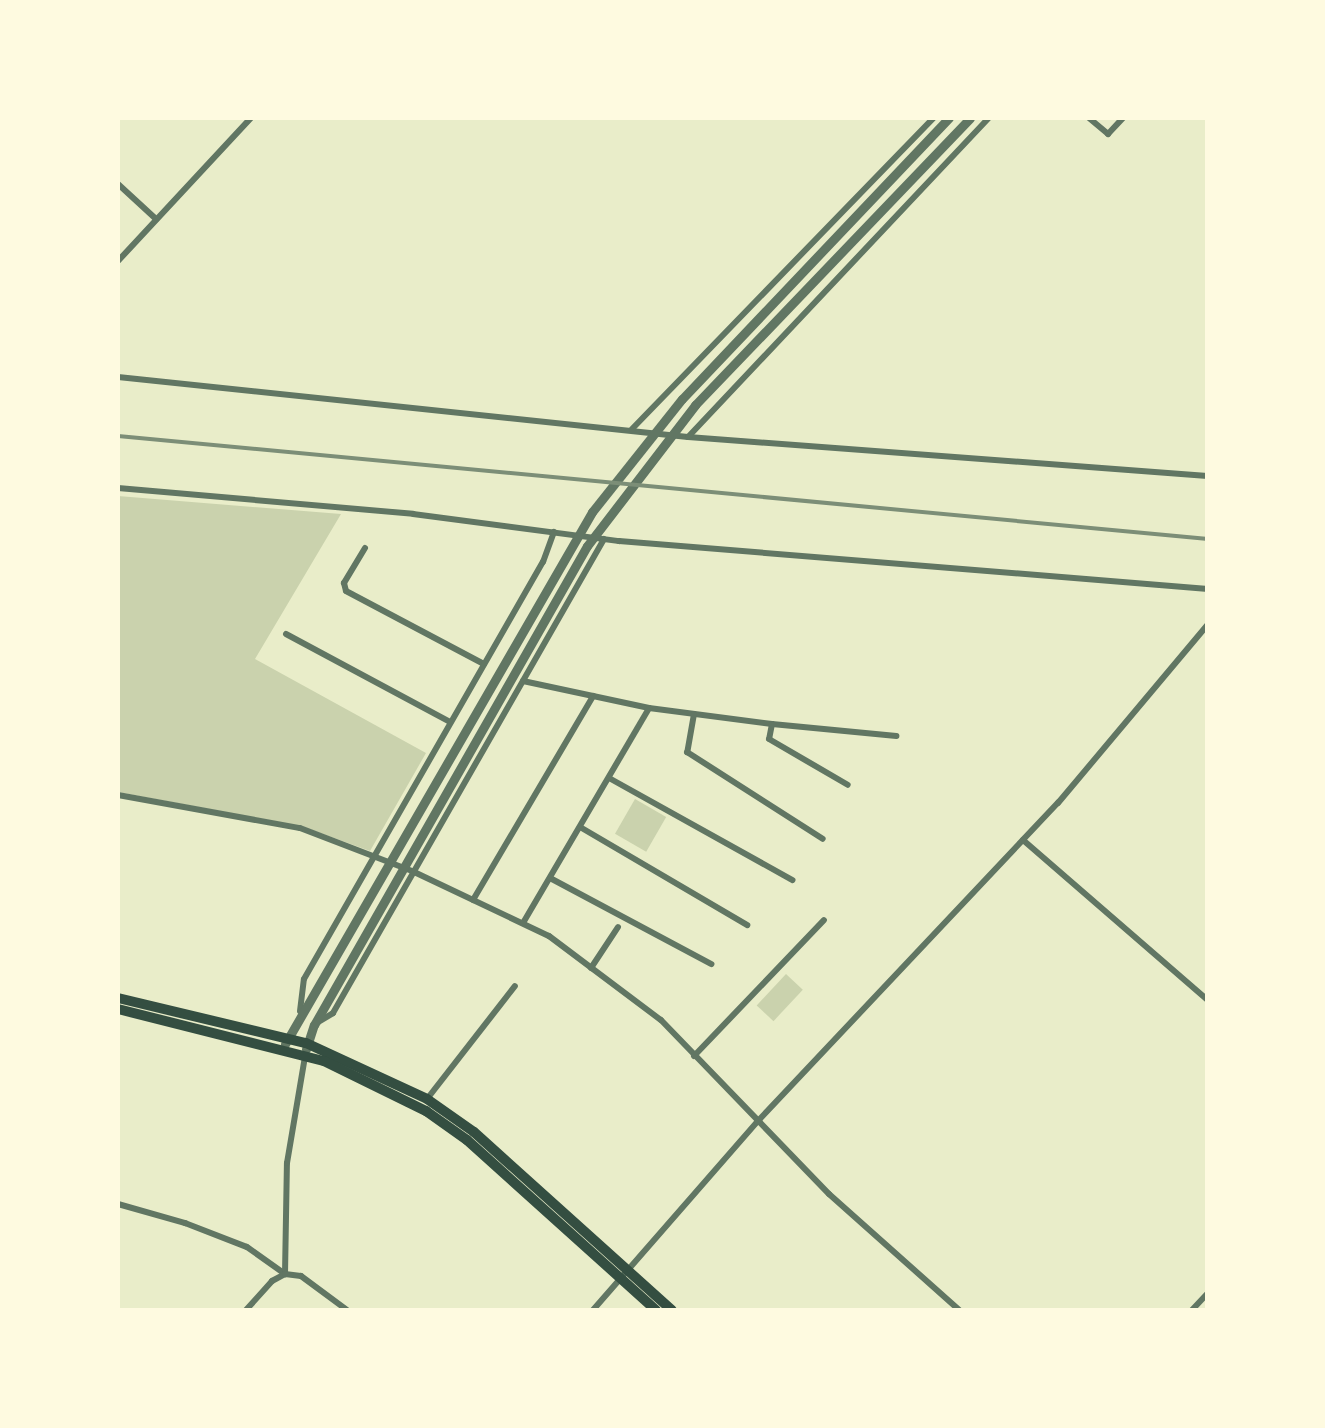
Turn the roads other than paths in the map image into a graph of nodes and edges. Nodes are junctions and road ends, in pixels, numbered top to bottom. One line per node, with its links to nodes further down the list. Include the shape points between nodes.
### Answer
1 (251, 118): 9 (street)
2 (933, 118): 12 (street)
3 (949, 118): 51 (street, via 682,399 592,512)
4 (970, 118): 52 (street, via 695,405 588,546)
5 (989, 118): 13 (street)
6 (1089, 118): 7 (street, via 1108,134)
7 (1122, 118)
8 (118, 184): 9 (street)
9 (156, 219): 10 (street)
10 (118, 261)
11 (118, 377): 12 (street)
12 (631, 430): 13 (street)
13 (688, 437): 14 (street)
14 (1208, 476)
15 (118, 488): 16 (street)
16 (554, 532): 17 (street); 22 (street)
17 (604, 539): 19 (street); 23 (street)
18 (365, 548): 22 (street, via 344,583 346,591)
19 (1208, 589)
20 (1208, 624): 35 (street)
21 (286, 634): 27 (street)
22 (484, 664): 27 (street)
23 (523, 682): 24 (street); 37 (street)
24 (593, 696): 25 (street); 40 (street)
25 (650, 708): 26 (street); 30 (street)
26 (694, 714): 28 (street); 34 (street, via 688,752)
27 (450, 722): 36 (street)
28 (772, 724): 29 (street); 31 (street, via 769,739)
29 (896, 736)
30 (608, 778): 33 (street); 39 (street)
31 (848, 785)
32 (118, 795): 36 (street, via 300,828)
33 (580, 826): 38 (street); 43 (street)
34 (823, 839)
35 (1023, 840): 49 (street); 58 (street)
36 (374, 856): 37 (street); 51 (street, via 304,979)
37 (412, 871): 40 (street); 52 (street, via 333,1013)
38 (550, 878): 42 (street); 45 (street)
39 (792, 880)
40 (474, 900): 42 (street)
41 (824, 920): 56 (street)
42 (523, 924): 46 (street)
43 (747, 925)
44 (618, 927): 46 (street)
45 (711, 964)
46 (591, 968): 56 (street, via 661,1020)
47 (515, 986): 57 (street)
48 (118, 998): 54 (main road)
49 (1208, 1000)
50 (118, 1009): 54 (main road)
51 (300, 1012): 54 (street)
52 (314, 1025): 53 (street)
53 (306, 1042): 54 (main road); 55 (street); 57 (main road)
54 (285, 1045): 55 (main road)
55 (305, 1056): 60 (street, via 287,1163); 61 (main road, via 381,1087 454,1130)
56 (694, 1056): 58 (street)
57 (427, 1099): 61 (main road, via 474,1132)
58 (757, 1122): 61 (street); 68 (street)
59 (118, 1204): 60 (street, via 247,1248)
60 (285, 1274): 63 (street); 64 (street, via 301,1276)
61 (626, 1276): 65 (street); 66 (main road); 67 (main road)
62 (1208, 1294): 69 (street)
63 (246, 1310)
64 (347, 1310)
65 (592, 1310)
66 (656, 1310)
67 (672, 1310)
68 (959, 1310)
69 (1192, 1310)

